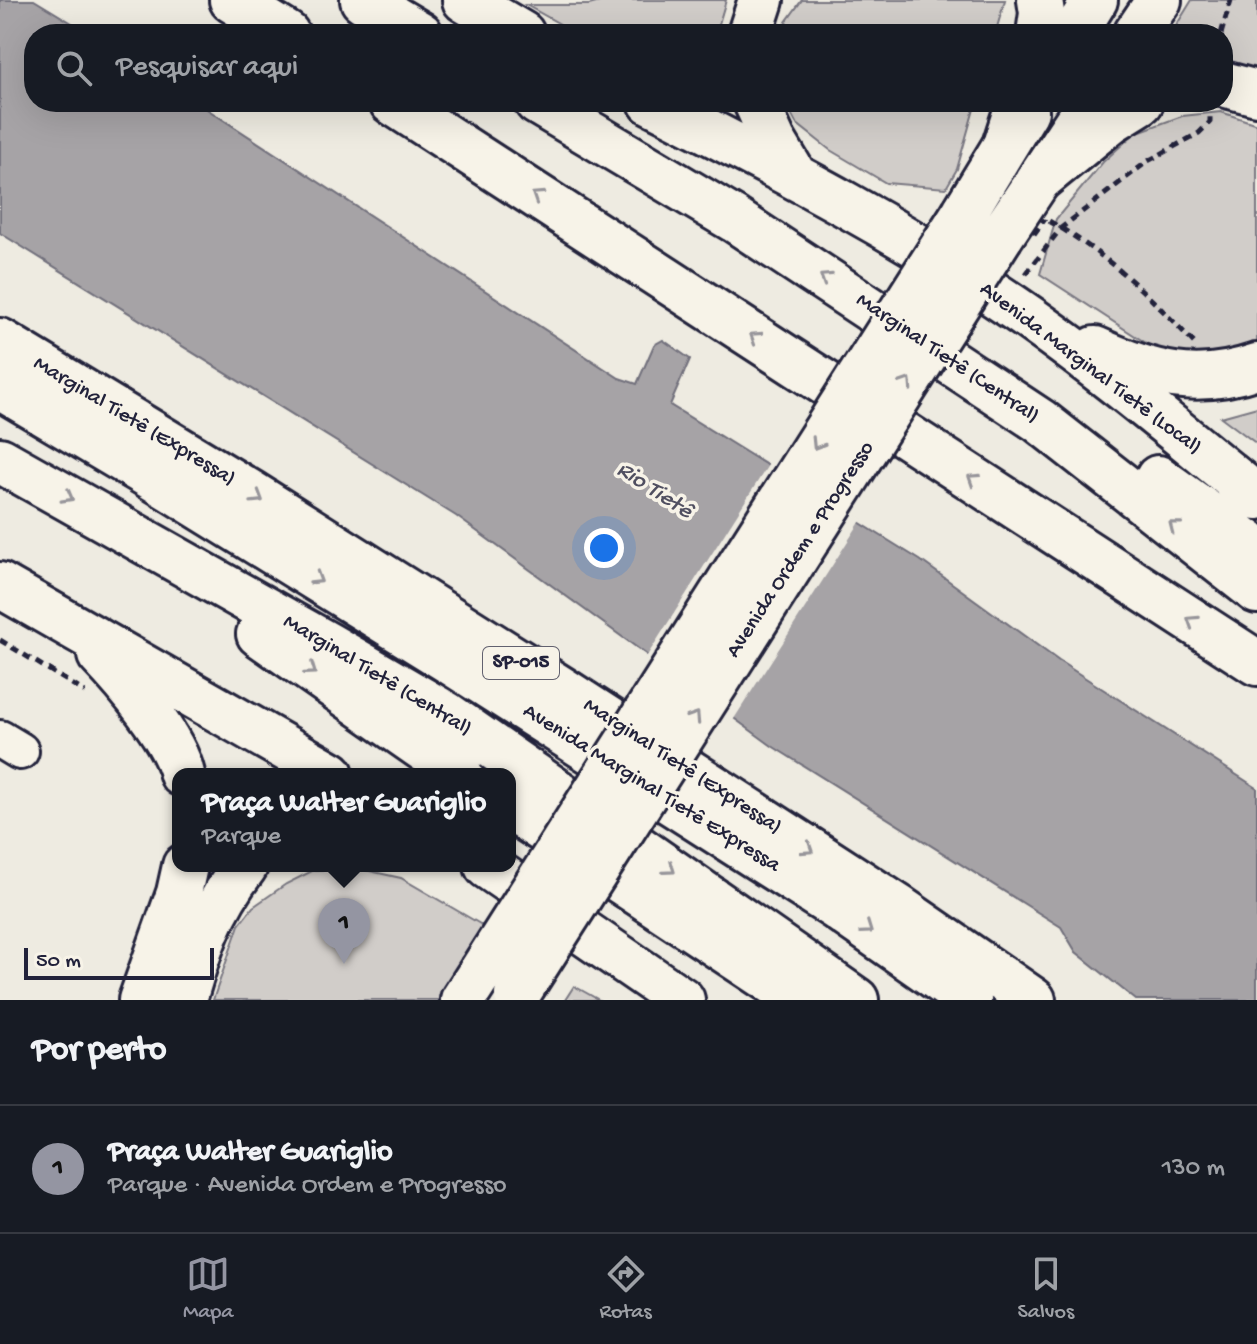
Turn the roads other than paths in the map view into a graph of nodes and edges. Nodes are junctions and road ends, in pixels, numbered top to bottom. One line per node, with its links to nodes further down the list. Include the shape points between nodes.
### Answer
1 (232, 0): 8 (main road)
2 (363, 0): 9 (main road)
3 (465, 0): 10 (main road)
4 (761, 0): 11 (main road)
5 (1040, 0): 12 (main road)
6 (1095, 0): 13 (main road)
7 (1159, 0): 14 (main road)
8 (271, 24)
9 (403, 24)
10 (505, 24)
11 (753, 24)
12 (1040, 24)
13 (1080, 24)
14 (1143, 24)
15 (1257, 93): 16 (main road)
16 (1233, 94)
17 (407, 112): 40 (main road, one-way to 17)
18 (554, 112): 30 (main road, Marginal Tietê (Central), one-way to 18, via 748,228)
19 (671, 112): 24 (main road, Avenida Marginal Tietê (Local))
20 (760, 112): 24 (main road)
21 (1085, 112): 25 (main road, Avenida Ordem e Progresso)
22 (1125, 112): 25 (main road)
23 (1013, 122): 49 (main road, Avenida Ordem e Progresso, one-way to 49, bridge, via 964,213)
24 (794, 175): 26 (main road, Avenida Marginal Tietê (Local))
25 (1041, 200): 50 (main road, Avenida Ordem e Progresso, one-way to 25, bridge, via 1001,236)
26 (1031, 320): 28 (main road, via 1143,370 1184,377); 35 (main road, Avenida Marginal Tietê (Local))
27 (0, 341): 58 (main road, Marginal Tietê (Expressa) / SP-015, one-way to 58, via 549,681)
28 (1238, 370)
29 (0, 387): 33 (main road, Avenida Marginal Tietê Expressa / SP-015)
30 (1040, 421): 36 (main road, via 1096,433); 38 (main road, Marginal Tietê (Central), one-way to 30)
31 (0, 433): 33 (main road, via 120,483)
32 (0, 460): 56 (main road, Marginal Tietê (Central), one-way to 56, via 446,714)
33 (155, 479): 57 (main road, Avenida Marginal Tietê Expressa / SP-015, one-way to 57, via 811,891)
34 (0, 494): 43 (main road, one-way to 43, via 254,631)
35 (1257, 497)
36 (1257, 549)
37 (0, 585): 39 (main road)
38 (1257, 591)
39 (65, 624): 41 (main road, via 131,691); 42 (main road)
40 (1257, 663)
41 (180, 768)
42 (320, 768)
43 (451, 768)
44 (516, 812): 55 (main road)
45 (184, 872): 51 (main road)
46 (241, 872): 52 (main road, via 203,936)
47 (496, 872): 48 (main road)
48 (626, 961): 53 (main road); 54 (main road)
49 (472, 986)
50 (516, 997)
51 (141, 1000)
52 (184, 1000)
53 (655, 1000)
54 (682, 1000)
55 (800, 1000)
56 (856, 1000)
57 (969, 1000)
58 (1033, 1000)

